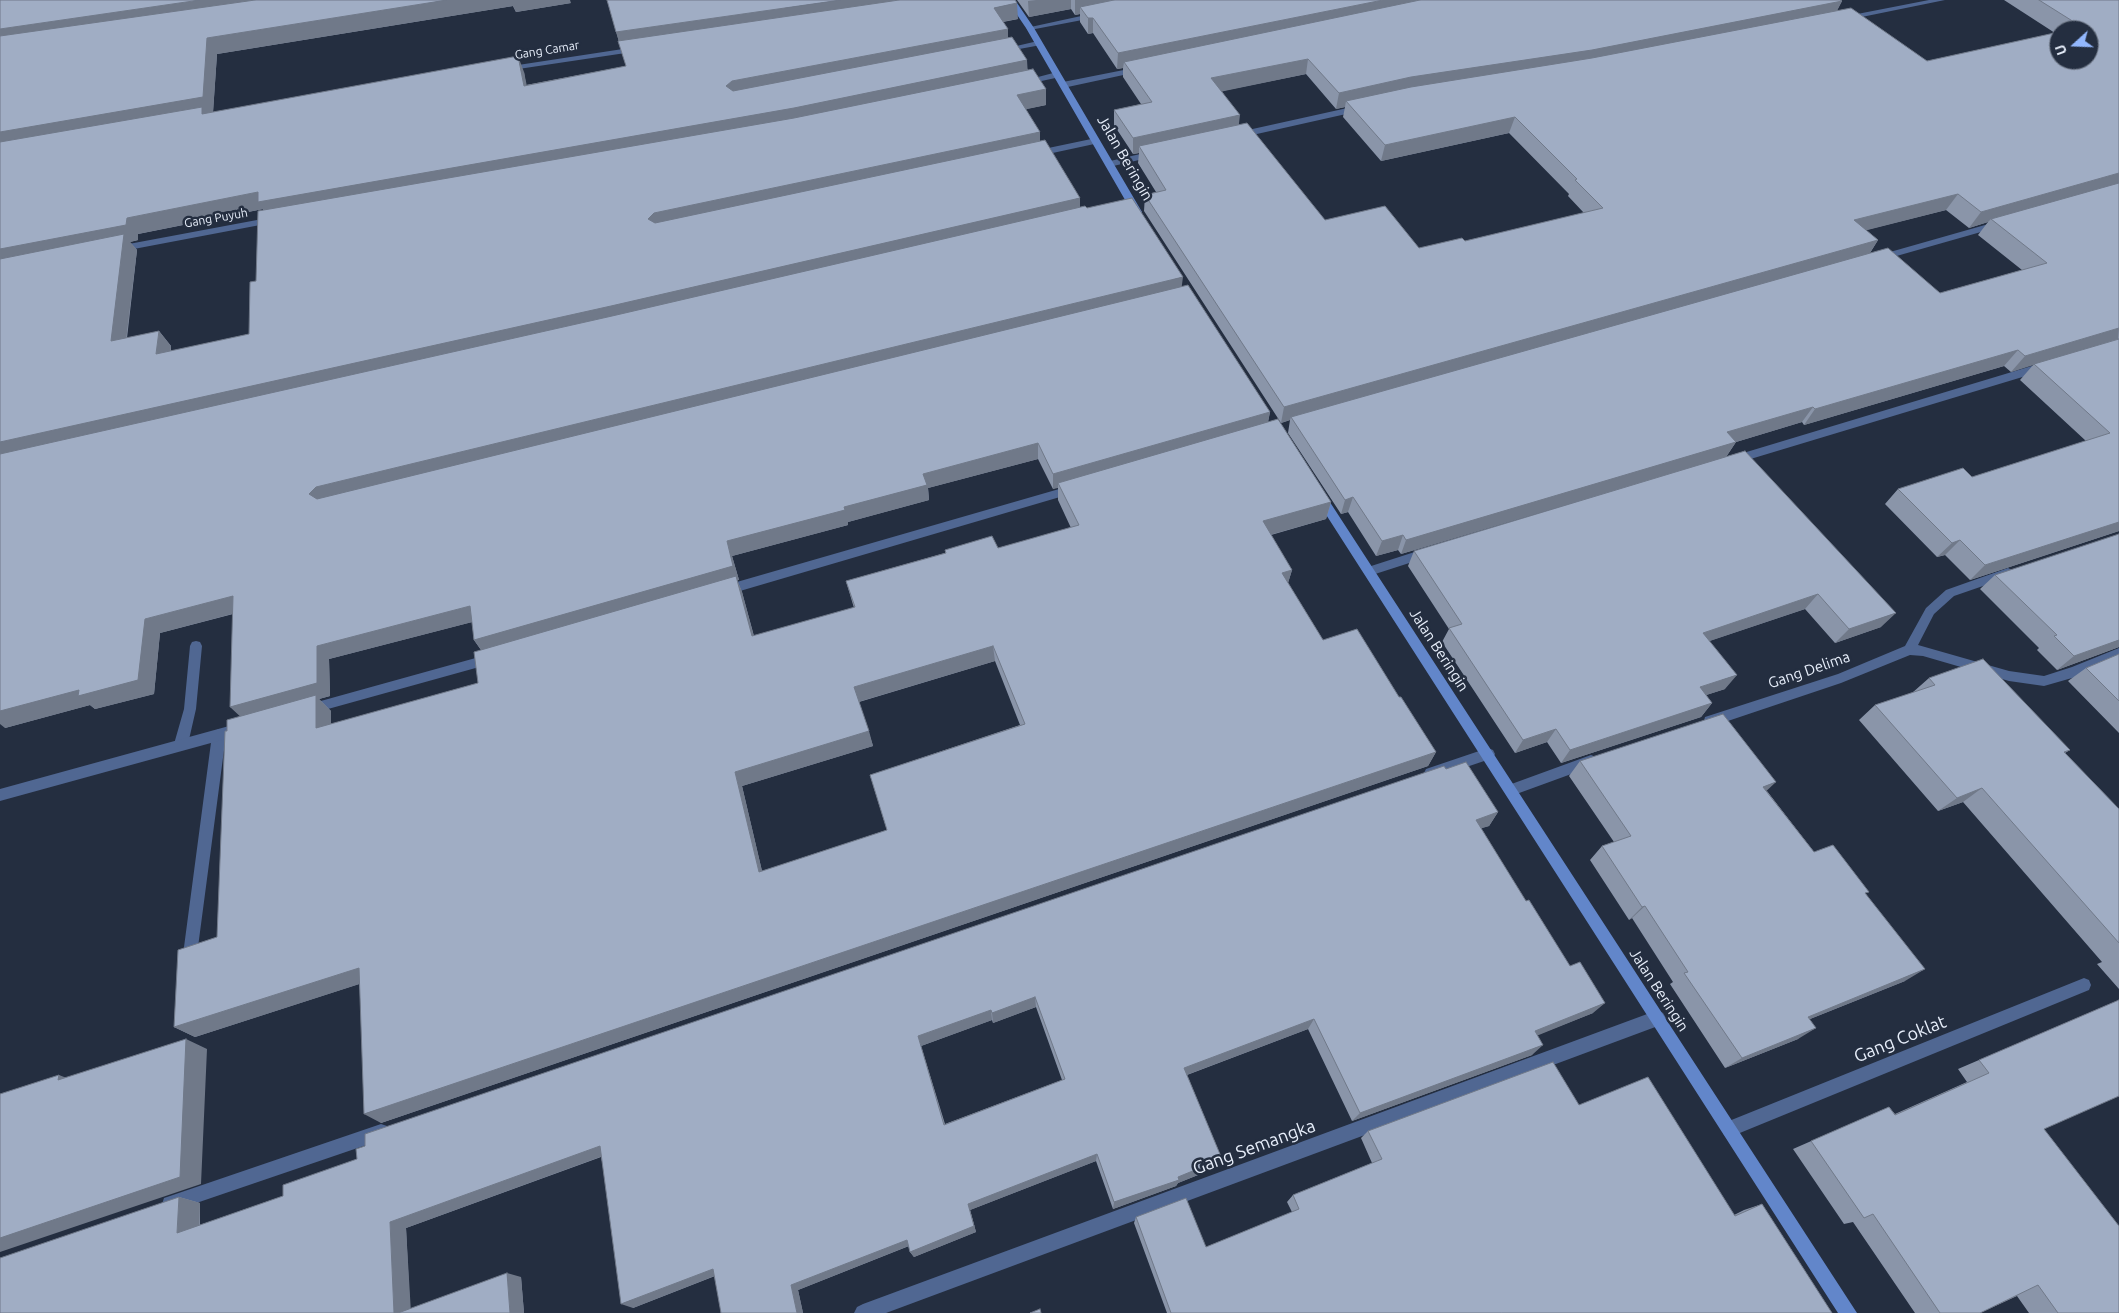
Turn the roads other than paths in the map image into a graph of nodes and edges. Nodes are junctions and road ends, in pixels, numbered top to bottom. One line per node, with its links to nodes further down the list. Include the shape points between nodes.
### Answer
1 (1011, 0): 5 (street, Jalan Beringin)
2 (1941, 0): 4 (street)
3 (1106, 13): 5 (street)
4 (1835, 21)
5 (1030, 28): 6 (street, Jalan Beringin)
6 (1038, 43): 8 (street); 11 (street, Jalan Beringin)
7 (647, 48): 10 (street, Gang Camar)
8 (989, 52)
9 (1150, 67): 11 (street)
10 (499, 70)
11 (1060, 80): 12 (street); 15 (street, Jalan Beringin)
12 (1009, 85)
13 (1368, 106): 14 (street)
14 (1234, 136)
15 (1096, 141): 17 (street); 18 (street, Jalan Beringin)
16 (1167, 151): 18 (street)
17 (1029, 156)
18 (1109, 164): 21 (street, Jalan Beringin, via 1128,207)
19 (286, 218): 22 (street, Gang Puyuh)
20 (2014, 220): 23 (street)
21 (1143, 222)
22 (113, 250)
23 (1870, 261)
24 (2052, 364): 25 (street)
25 (1720, 464)
26 (1085, 486): 31 (street)
27 (1314, 488): 30 (street, Jalan Beringin)
28 (1435, 551): 30 (street)
29 (2017, 570): 33 (street, via 1950,592 1930,611)
30 (1369, 571): 41 (street, Jalan Beringin)
31 (713, 594)
32 (196, 646): 40 (street, via 190,709)
33 (1909, 650): 34 (street, via 2009,676 2044,681); 38 (street, Gang Delima, via 1841,678)
34 (2119, 653)
35 (502, 655): 36 (street)
36 (294, 713)
37 (257, 724): 39 (street)
38 (1694, 726)
39 (219, 735): 40 (street); 46 (street)
40 (181, 744): 45 (street)
41 (1488, 754): 43 (street); 44 (street, Jalan Beringin)
42 (1601, 758): 44 (street)
43 (1413, 780)
44 (1512, 790): 48 (street, Jalan Beringin)
45 (0, 795)
46 (191, 947)
47 (2084, 985): 50 (street, Gang Coklat)
48 (1658, 1018): 50 (street, Jalan Beringin); 52 (street, Gang Semangka)
49 (396, 1127): 51 (street)
50 (1730, 1129): 53 (street, Jalan Beringin)
51 (160, 1207)
52 (863, 1313)
53 (1848, 1313)

